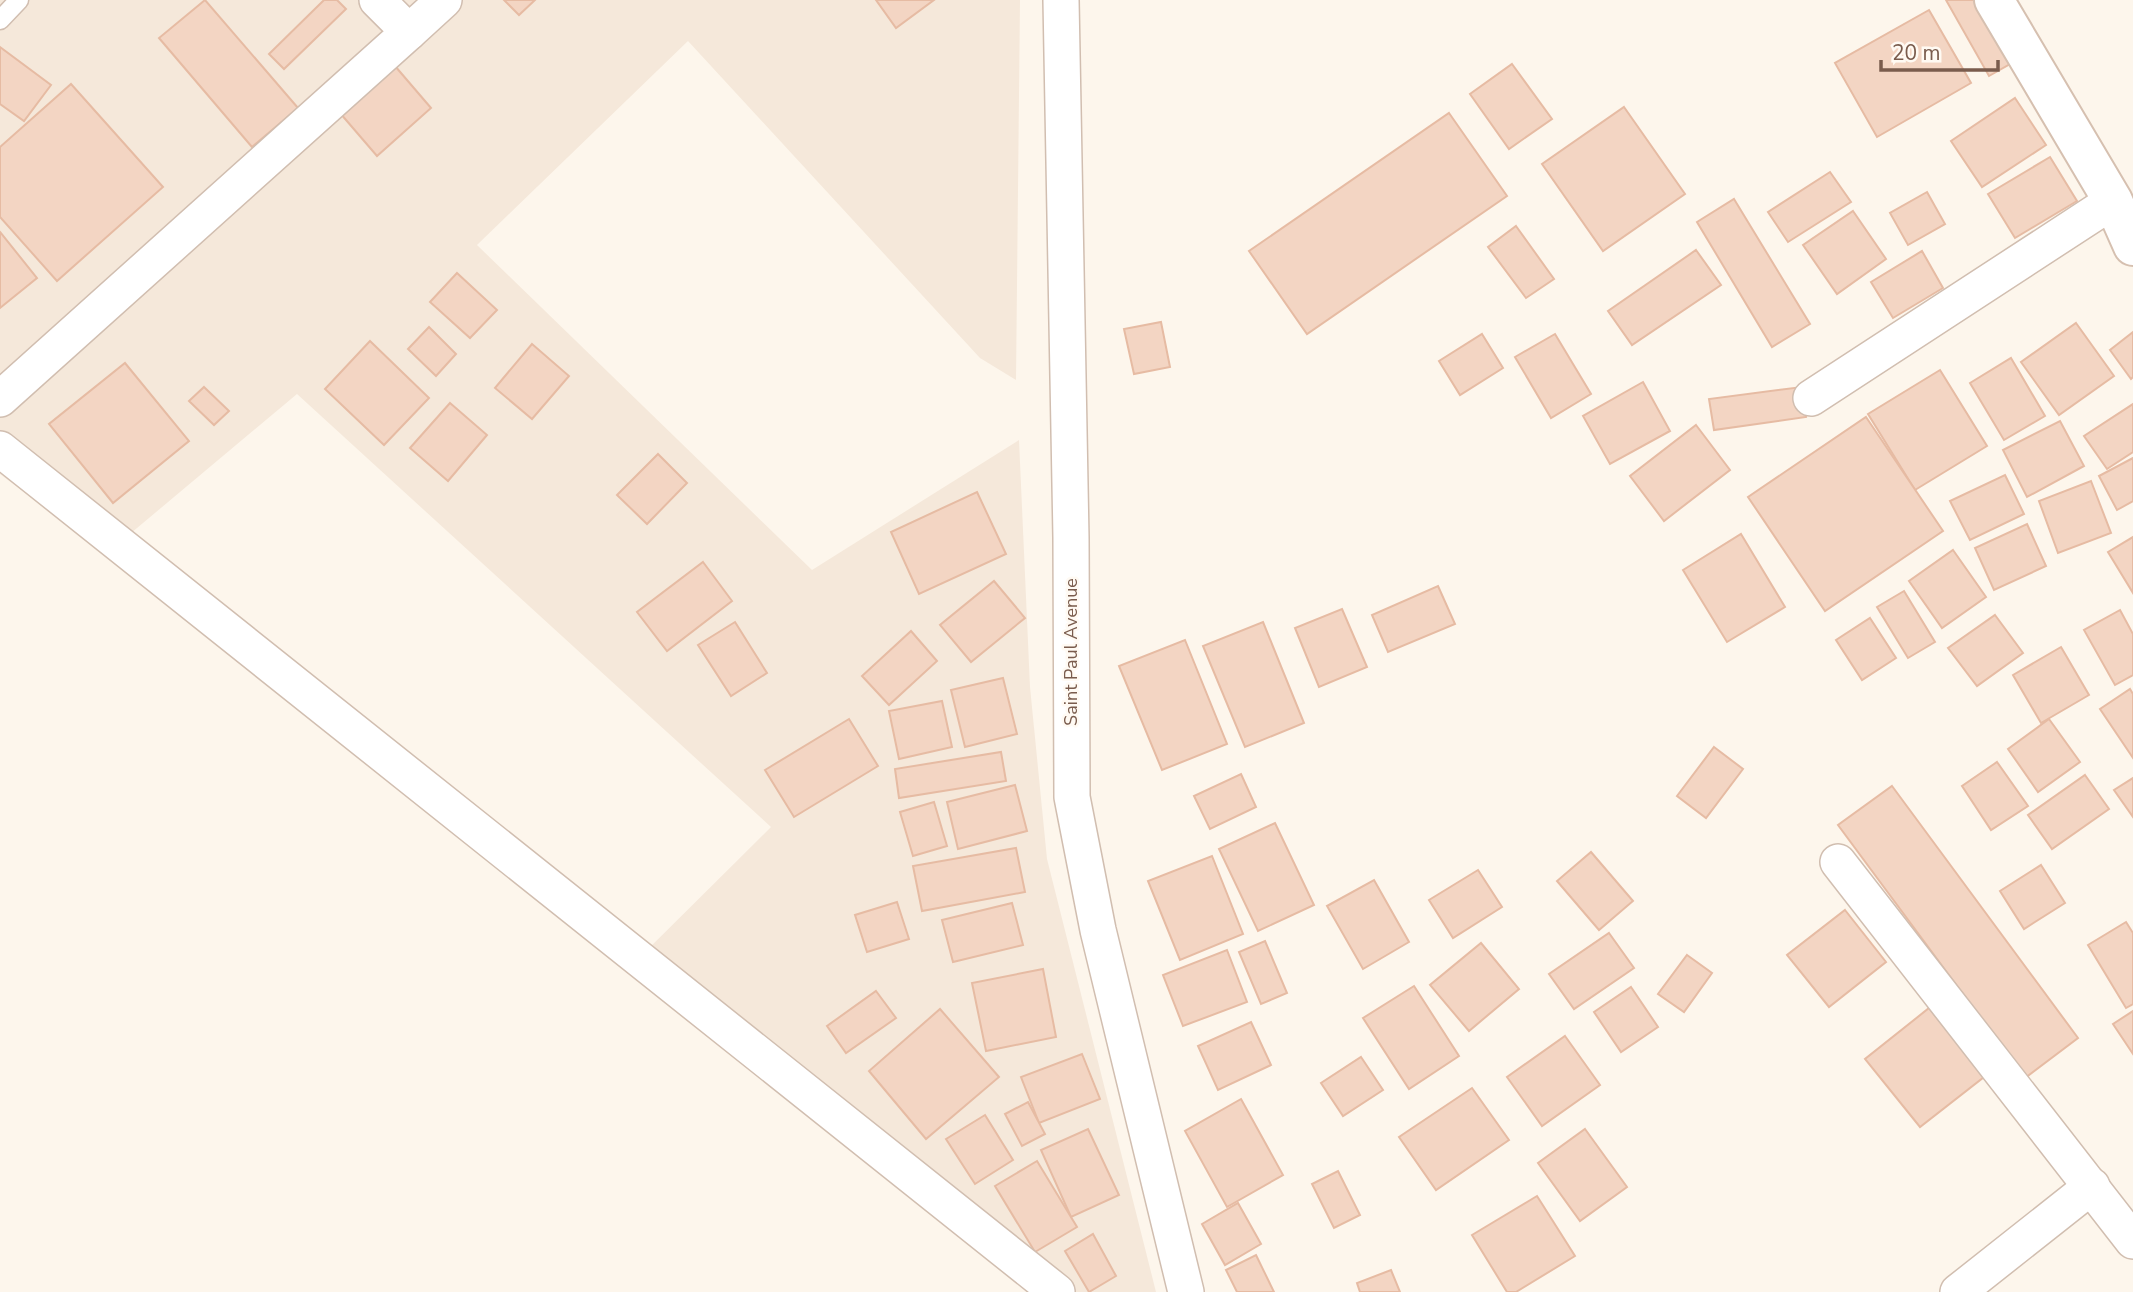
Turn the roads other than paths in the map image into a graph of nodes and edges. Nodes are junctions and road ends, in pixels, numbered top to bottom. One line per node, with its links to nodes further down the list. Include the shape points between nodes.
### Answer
1 (19, 0): 6 (lane)
2 (377, 0): 7 (street)
3 (443, 0): 7 (street)
4 (1061, 0): 17 (street, Saint Paul Avenue, via 1072,797 1098,930)
5 (1994, 0): 8 (main road)
6 (0, 20)
7 (409, 32): 11 (street)
8 (2113, 201): 9 (main road); 10 (street)
9 (2133, 246)
10 (1811, 398)
11 (0, 399)
12 (0, 449): 16 (street)
13 (1838, 862): 14 (street)
14 (2092, 1186): 15 (street); 18 (street)
15 (2133, 1241)
16 (1057, 1292)
17 (1186, 1292)
18 (1958, 1292)

